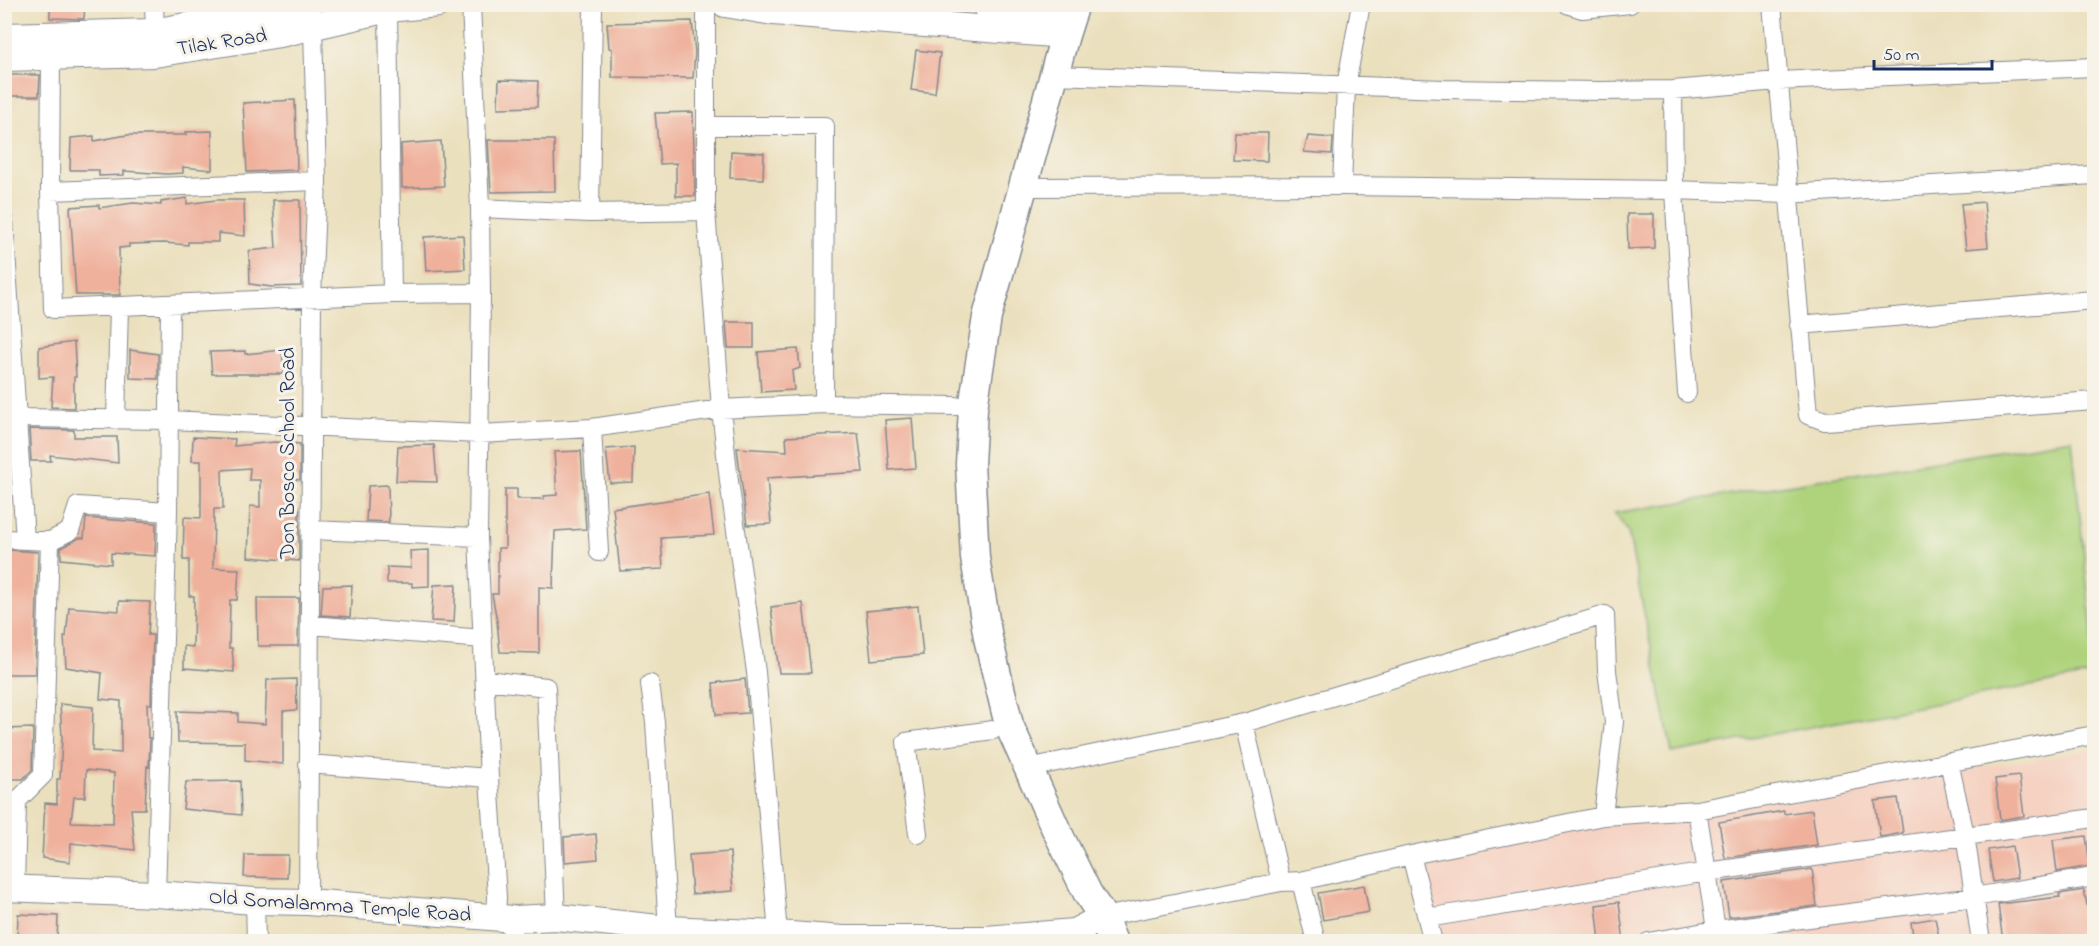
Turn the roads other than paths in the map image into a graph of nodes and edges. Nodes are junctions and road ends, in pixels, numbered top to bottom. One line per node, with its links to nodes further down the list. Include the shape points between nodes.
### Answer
1 (154, 4): 16 (street)
2 (438, 4): 13 (street, Tilak Road)
3 (471, 4): 33 (street)
4 (593, 4): 35 (street)
5 (706, 4): 25 (street)
6 (725, 4): 15 (street, via 773,12)
7 (984, 4): 15 (street)
8 (1360, 4): 23 (street)
9 (1568, 4): 10 (street, via 1582,9)
10 (1630, 4)
11 (1772, 4): 22 (street)
12 (276, 7): 14 (street, Tilak Road); 16 (street, Tilak Road)
13 (388, 9): 14 (street, Tilak Road); 38 (street)
14 (310, 12): 18 (street, Tilak Road, via 155,54); 27 (street, Don Bosco School Road)
15 (1062, 17): 21 (main road); 47 (main road, via 970,314)
16 (155, 32): 17 (street, Tilak Road)
17 (4, 36)
18 (51, 57): 19 (street, Tilak Road); 30 (street)
19 (4, 58)
20 (2094, 67): 22 (street)
21 (1054, 75): 23 (street); 29 (main road)
22 (1778, 81): 24 (street); 32 (street)
23 (1346, 86): 24 (street); 28 (street)
24 (1673, 90): 31 (street)
25 (706, 126): 34 (street); 46 (street, via 825,126)
26 (2094, 175): 32 (street)
27 (317, 181): 30 (street); 39 (street, Don Bosco School Road)
28 (1342, 186): 29 (street); 31 (street)
29 (1023, 187): 71 (main road, via 987,317 973,408 970,464 975,558 988,638 1009,725)
30 (50, 191): 42 (street, via 53,309)
31 (1674, 191): 32 (street); 44 (street)
32 (1787, 194): 43 (street)
33 (480, 208): 35 (street); 37 (street)
34 (706, 211): 35 (street); 48 (street)
35 (590, 213)
36 (4, 221): 49 (street)
37 (482, 293): 38 (street); 54 (street)
38 (392, 294): 39 (street)
39 (312, 297): 41 (street); 52 (street, Don Bosco School Road)
40 (2094, 300): 43 (street)
41 (170, 303): 42 (street); 51 (street)
42 (119, 307): 50 (street)
43 (1798, 325): 45 (street, via 1808,415 1826,422)
44 (1687, 393)
45 (2094, 401)
46 (824, 404): 47 (street); 48 (street)
47 (956, 406): 67 (main road, via 952,464 958,560 971,641)
48 (721, 409): 53 (street); 94 (street, via 756,672)
49 (16, 418): 50 (street); 59 (street)
50 (116, 420): 51 (street)
51 (168, 420): 52 (street); 55 (street)
52 (311, 426): 54 (street); 56 (street, Don Bosco School Road)
53 (592, 428): 54 (street); 61 (street)
54 (479, 434): 57 (street)
55 (168, 512): 60 (street, via 78,506 70,531); 84 (street)
56 (311, 530): 57 (street); 62 (street, Don Bosco School Road)
57 (478, 537): 63 (street)
58 (4, 539): 59 (street)
59 (25, 540): 60 (street)
60 (50, 541): 83 (street, via 43,775 17,801)
61 (599, 552)
62 (311, 625): 63 (street); 70 (street, Don Bosco School Road)
63 (483, 639): 64 (street)
64 (486, 680): 72 (street); 88 (street, via 546,687)
65 (650, 684): 91 (street, via 656,722)
66 (1244, 723): 71 (street); 74 (street, via 1605,615 1614,722); 82 (street)
67 (993, 730): 76 (street, via 906,742); 92 (main road, via 1039,835)
68 (2094, 735): 69 (street)
69 (1949, 762): 73 (street); 77 (street)
70 (308, 764): 72 (street); 87 (street, Don Bosco School Road)
71 (1028, 768): 92 (main road, via 1088,894)
72 (489, 778): 90 (street, via 497,897)
73 (1697, 810): 74 (street); 79 (street)
74 (1603, 816): 78 (street)
75 (2094, 818): 77 (street)
76 (918, 834)
77 (1965, 835): 79 (street); 85 (street)
78 (1411, 855): 81 (street); 89 (street)
79 (1707, 872): 89 (street); 95 (street)
80 (2094, 877): 85 (street)
81 (1301, 881): 82 (street); 100 (street)
82 (1281, 882): 92 (street)
83 (10, 889): 84 (street, Old Somalamma Temple Road)
84 (156, 894): 86 (street, Old Somalamma Temple Road)
85 (1974, 897): 95 (street); 103 (street)
86 (255, 901): 87 (street, Old Somalamma Temple Road); 99 (street)
87 (308, 902): 90 (street, Old Somalamma Temple Road)
88 (556, 917): 90 (street, Old Somalamma Temple Road); 93 (street, Old Somalamma Temple Road)
89 (1427, 918): 101 (street)
90 (507, 926)
91 (668, 929): 93 (street, Old Somalamma Temple Road); 96 (street, Old Somalamma Temple Road)
92 (1099, 931): 98 (street, Old Somalamma Temple Road)
93 (626, 933)
94 (778, 934): 96 (street, Old Somalamma Temple Road); 97 (street, Old Somalamma Temple Road)
95 (1717, 936): 102 (street)
96 (728, 937)
97 (843, 940): 98 (street, Old Somalamma Temple Road)
98 (987, 940)
99 (256, 942)
100 (1316, 942)
101 (1433, 942)
102 (1648, 942)
103 (1981, 942)

